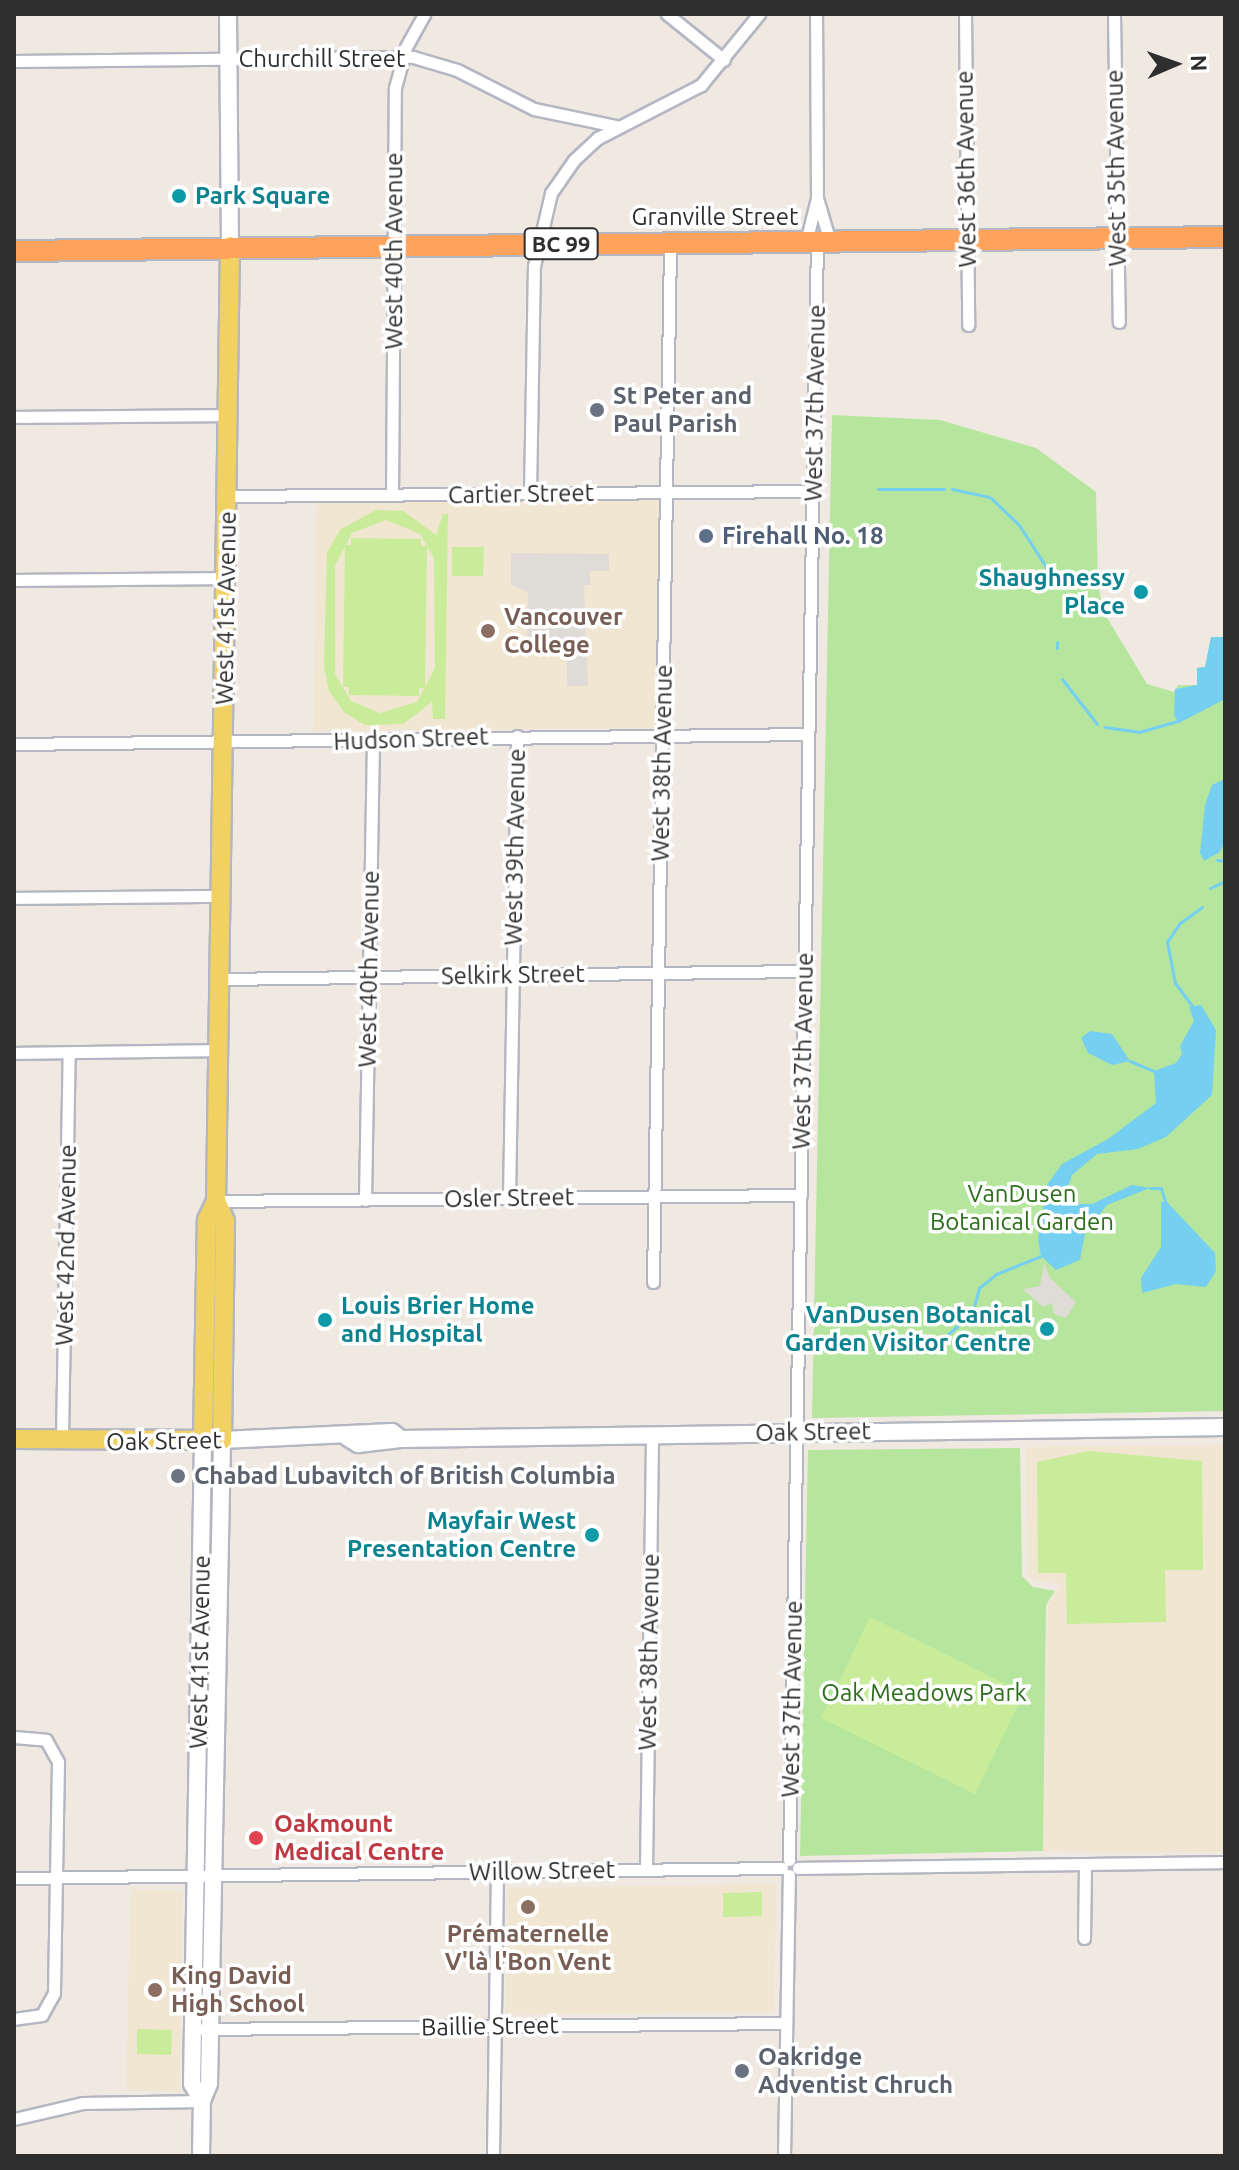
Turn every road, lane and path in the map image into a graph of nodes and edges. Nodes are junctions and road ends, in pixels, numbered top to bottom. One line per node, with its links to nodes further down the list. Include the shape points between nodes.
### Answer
1 (228, 14): 9 (main road, West 41st Avenue)
2 (424, 14): 8 (street, West 40th Avenue)
3 (667, 14): 10 (street)
4 (759, 14): 10 (street)
5 (816, 14): 13 (street, West 37th Avenue)
6 (965, 14): 16 (street, West 36th Avenue)
7 (1114, 14): 15 (street, West 35th Avenue)
8 (403, 57): 9 (street, Churchill Street); 12 (street, Churchill Street, via 457,70 534,109); 20 (street, West 40th Avenue, via 395,88)
9 (229, 59): 11 (street, Churchill Street); 21 (main road, West 41st Avenue)
10 (724, 60): 12 (street, via 684,97)
11 (14, 61)
12 (616, 126): 19 (street, via 562,175 547,203)
13 (817, 198): 17 (street, West 37th Avenue); 17 (street, West 37th Avenue)
14 (1225, 237): 15 (highway, Granville Street / BC 99)
15 (1117, 238): 16 (highway, Granville Street / BC 99); 23 (street, West 35th Avenue)
16 (967, 240): 17 (highway, Granville Street / BC 99); 24 (street, West 36th Avenue)
17 (818, 242): 18 (highway, Granville Street / BC 99); 27 (street, West 37th Avenue)
18 (670, 243): 19 (highway, Granville Street / BC 99); 28 (street, West 38th Avenue)
19 (538, 244): 20 (highway, Granville Street / BC 99); 29 (street)
20 (395, 245): 21 (highway, Granville Street / BC 99); 30 (street, West 40th Avenue)
21 (230, 246): 22 (highway, Granville Street / BC 99); 25 (main road, West 41st Avenue)
22 (14, 251)
23 (1119, 322)
24 (968, 325)
25 (229, 415): 26 (street); 31 (main road, West 41st Avenue)
26 (14, 417)
27 (814, 491): 28 (street, Cartier Street); 34 (street, West 37th Avenue)
28 (666, 492): 29 (street, Cartier Street); 36 (street, West 38th Avenue)
29 (530, 493): 30 (street, Cartier Street)
30 (392, 495): 31 (street, Cartier Street)
31 (228, 496): 32 (main road, West 41st Avenue)
32 (227, 578): 33 (street); 38 (main road, West 41st Avenue)
33 (14, 580)
34 (808, 734): 36 (street, Hudson Street); 42 (street, West 37th Avenue)
35 (517, 736): 36 (street, Hudson Street); 37 (street, Hudson Street); 44 (street, West 39th Avenue)
36 (662, 736): 43 (street, West 38th Avenue)
37 (373, 739): 38 (street, Hudson Street); 45 (street, West 40th Avenue)
38 (224, 743): 39 (street, Hudson Street); 40 (main road, West 41st Avenue)
39 (14, 744)
40 (222, 896): 41 (street); 46 (main road, West 41st Avenue)
41 (14, 898)
42 (804, 971): 43 (street, Selkirk Street); 50 (street, West 37th Avenue)
43 (658, 973): 44 (street, Selkirk Street); 51 (street, West 38th Avenue)
44 (513, 975): 45 (street, Selkirk Street); 52 (street, West 39th Avenue)
45 (369, 976): 46 (street, Selkirk Street); 53 (street, West 40th Avenue)
46 (221, 979): 47 (main road, West 41st Avenue)
47 (220, 1050): 49 (street); 54 (main road, West 41st Avenue)
48 (14, 1053): 49 (street)
49 (69, 1053): 60 (street, West 42nd Avenue)
50 (801, 1195): 51 (street, Osler Street); 57 (street, West 37th Avenue)
51 (655, 1197): 52 (street, Osler Street); 55 (street, West 38th Avenue)
52 (509, 1198): 53 (street, Osler Street)
53 (365, 1200): 54 (street, Osler Street)
54 (216, 1201): 61 (main road, West 41st Avenue, via 207,1220)
55 (653, 1282)
56 (1225, 1427): 57 (main road, Oak Street)
57 (797, 1432): 58 (main road, Oak Street); 66 (street, West 37th Avenue)
58 (652, 1434): 61 (main road, Oak Street, via 401,1439 392,1432 348,1438); 67 (street, West 38th Avenue)
59 (14, 1439): 60 (main road, Oak Street)
60 (70, 1439): 61 (main road, Oak Street); 62 (main road, Oak Street, via 62,1448)
61 (213, 1440): 69 (main road, West 41st Avenue, via 213,1747)
62 (14, 1446)
63 (14, 1737): 70 (street, via 35,1736 52,1744 58,1762)
64 (1225, 1862): 65 (street, Willow Street)
65 (1085, 1864): 66 (street, Willow Street); 72 (street)
66 (789, 1868): 67 (street, Willow Street); 74 (street, West 37th Avenue)
67 (646, 1869): 68 (street, Willow Street)
68 (497, 1871): 69 (street, Willow Street); 75 (street)
69 (204, 1875): 70 (street, Willow Street); 76 (main road, West 41st Avenue)
70 (57, 1877): 71 (street, Willow Street); 73 (street, via 54,1993 47,2010 33,2018)
71 (14, 1878)
72 (1084, 1938)
73 (14, 2019)
74 (786, 2023): 75 (street, Baillie Street); 81 (street, West 37th Avenue)
75 (494, 2025): 76 (street, Baillie Street); 80 (street)
76 (202, 2029): 77 (main road, West 41st Avenue, via 209,2084)
77 (202, 2101): 78 (street, via 83,2103); 79 (main road, West 41st Avenue)
78 (14, 2119)
79 (201, 2156)
80 (493, 2156)
81 (784, 2156)

